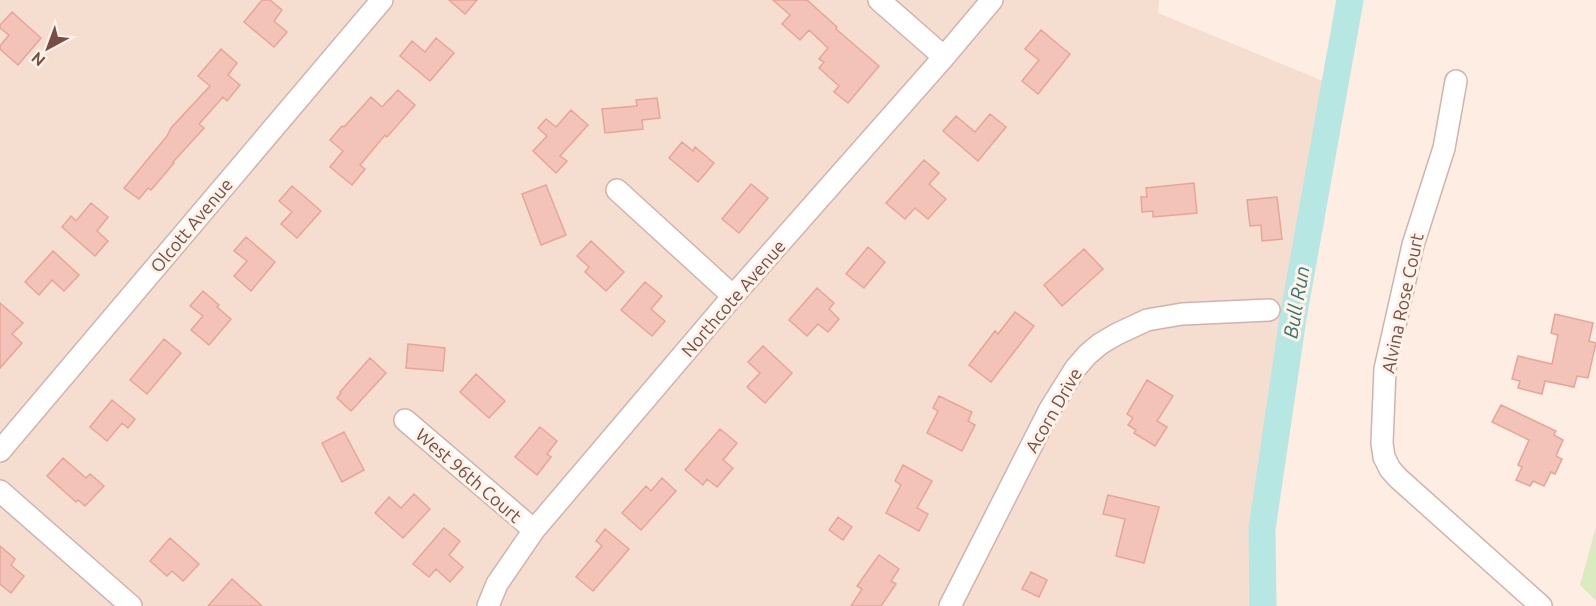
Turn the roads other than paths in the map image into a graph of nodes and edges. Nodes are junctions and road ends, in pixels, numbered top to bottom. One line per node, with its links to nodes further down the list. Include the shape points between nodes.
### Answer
1 (382, 0): 10 (street, Olcott Avenue)
2 (879, 0): 4 (street)
3 (992, 0): 4 (street, Northcote Avenue)
4 (945, 57): 7 (street, Northcote Avenue)
5 (1456, 81): 16 (street, Alvina Rose Court, via 1444,148 1413,245 1385,369 1384,457 1398,478)
6 (617, 190): 7 (street)
7 (733, 296): 12 (street, Northcote Avenue)
8 (1269, 310): 15 (street, Acorn Drive, via 1155,318 1117,334 1087,356 1050,409)
9 (405, 420): 12 (street, West 96th Court)
10 (0, 451)
11 (0, 491): 13 (street)
12 (534, 530): 14 (street, Northcote Avenue, via 497,584)
13 (131, 606)
14 (488, 606)
15 (950, 606)
16 (1541, 606)

